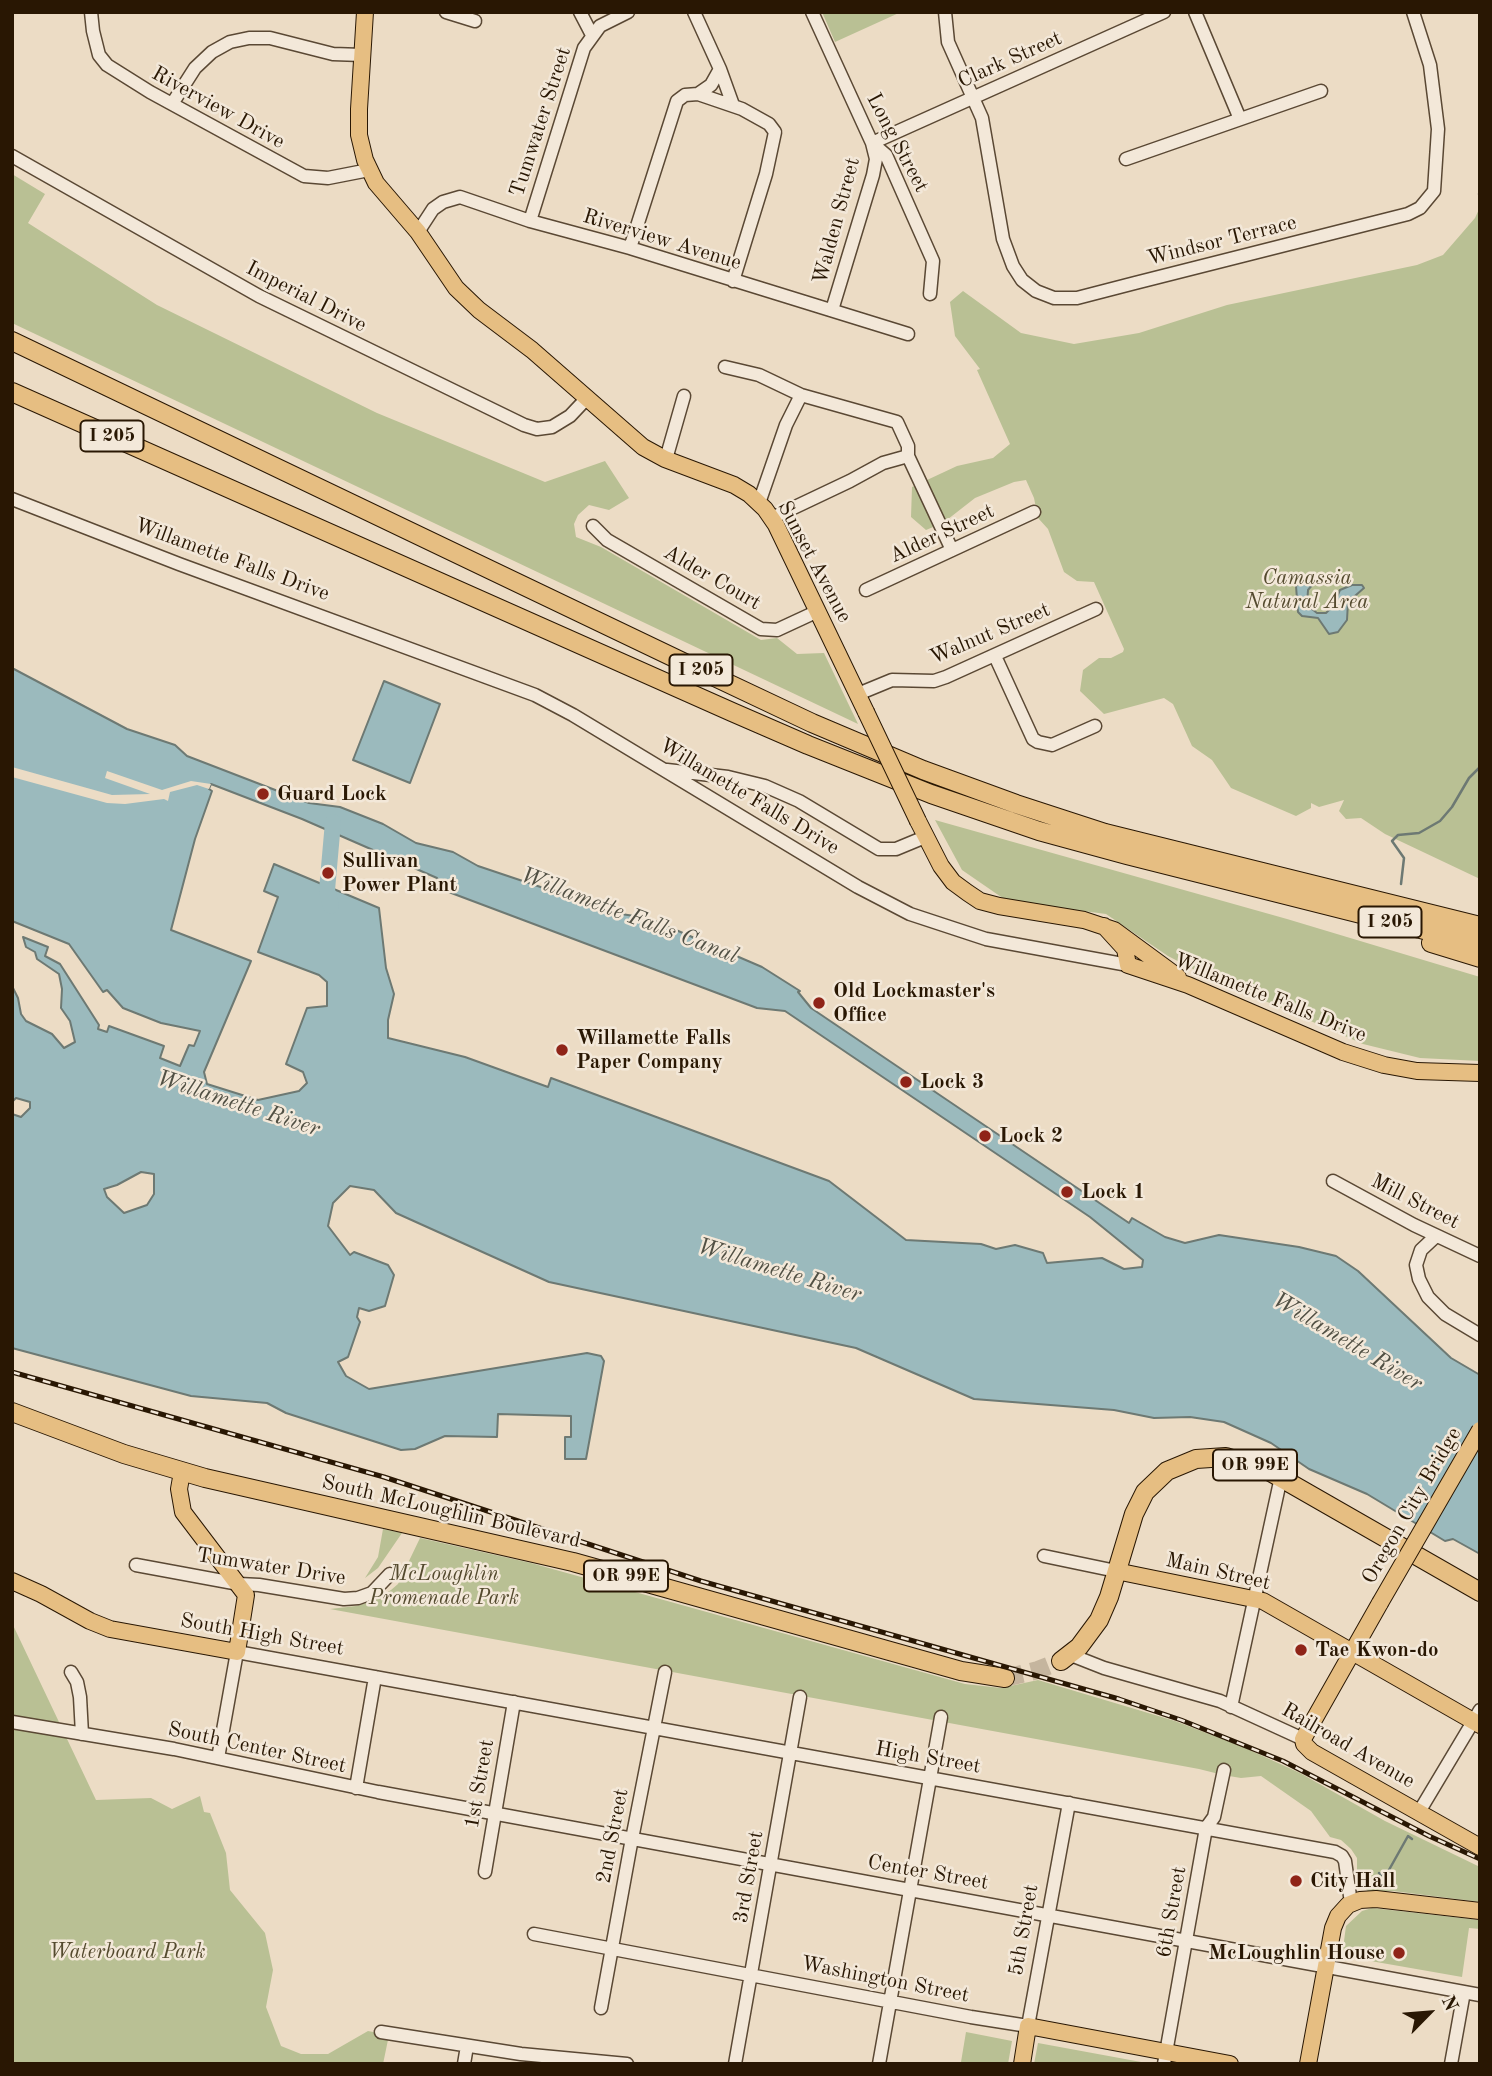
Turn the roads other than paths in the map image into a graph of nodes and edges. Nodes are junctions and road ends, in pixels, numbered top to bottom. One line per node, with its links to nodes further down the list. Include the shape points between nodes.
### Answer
1 (91, 12): 19 (street, Riverview Drive, via 96,46 107,65)
2 (365, 12): 14 (main road, Sunset Avenue)
3 (446, 12): 12 (street)
4 (580, 12): 13 (street)
5 (628, 12): 13 (street, via 600,26)
6 (694, 12): 15 (street)
7 (812, 12): 22 (street, Long Street)
8 (945, 12): 18 (street, Windsor Terrace, via 948,42)
9 (1164, 12): 18 (street, Clark Street)
10 (1195, 12): 21 (street)
11 (1413, 12): 18 (street, Windsor Terrace, via 1430,65 1438,129 1437,180 1431,197 1420,208 1077,298 1054,298 1035,291 1013,267)
12 (475, 21)
13 (592, 36): 26 (street, Tumwater Street, via 581,56)
14 (362, 55): 19 (street, via 332,54 270,38 230,42 195,68); 25 (main road, Sunset Avenue, via 359,135)
15 (720, 69): 17 (street, via 710,85); 20 (street)
16 (1321, 91): 21 (street)
17 (691, 94): 20 (street); 28 (street, via 677,101)
18 (974, 97): 22 (street, Clark Street)
19 (172, 104): 25 (street, Riverview Drive, via 304,176 328,178)
20 (733, 105): 29 (street, via 773,128 775,139)
21 (1240, 119): 24 (street)
22 (872, 143): 30 (street, Long Street, via 886,155 933,261); 31 (street, Walden Street, via 873,175)
23 (12, 156): 38 (street, Imperial Drive, via 259,296 524,425 552,427)
24 (1126, 159)
25 (369, 170): 27 (main road, Sunset Avenue)
26 (530, 221): 27 (street, Riverview Avenue, via 460,197 433,209); 28 (street, Riverview Avenue)
27 (418, 232): 38 (main road, Sunset Avenue, via 464,296)
28 (630, 248): 29 (street, Riverview Avenue)
29 (733, 281): 31 (street, Riverview Avenue)
30 (930, 293)
31 (832, 310): 32 (street, Riverview Avenue)
32 (908, 334)
33 (12, 341): 59 (highway, I 205, via 812,723 923,770 1105,833)
34 (725, 367): 36 (street, via 759,375)
35 (12, 392): 42 (highway, I 205)
36 (802, 395): 40 (street, via 897,422); 44 (street, via 786,425)
37 (684, 396): 41 (street)
38 (587, 398): 41 (main road, Sunset Avenue, via 643,447)
39 (12, 405): 42 (highway)
40 (908, 456): 46 (street, via 883,463); 48 (street)
41 (666, 459): 44 (main road, Sunset Avenue, via 742,489)
42 (211, 481): 57 (highway, I 205, via 757,723 919,789 1040,831)
43 (12, 499): 55 (street, Willamette Falls Drive, via 526,691)
44 (759, 503): 46 (main road, Sunset Avenue)
45 (1034, 512): 48 (street, Alder Street)
46 (772, 518): 51 (main road, Sunset Avenue)
47 (593, 526): 51 (street, Alder Court, via 607,540 761,629 777,630)
48 (952, 550): 49 (street, Alder Street)
49 (866, 590)
50 (1096, 609): 52 (street, Walnut Street)
51 (818, 611): 53 (main road, Sunset Avenue)
52 (995, 656): 53 (street, Walnut Street, via 934,681 892,680); 54 (street, via 1033,739 1052,745)
53 (858, 694): 56 (main road, Sunset Avenue, bridge)
54 (1095, 726)
55 (663, 770): 56 (street, via 765,786 883,850); 62 (street, Willamette Falls Drive, via 910,914 986,939)
56 (925, 837): 58 (main road, Sunset Avenue, via 953,882 980,901)
57 (1301, 900): 60 (highway, I 205); 61 (highway)
58 (1104, 926): 62 (main road, via 1125,948); 63 (main road, Sunset Avenue)
59 (1480, 926)
60 (1480, 944)
61 (1480, 958)
62 (1128, 965): 63 (main road, Willamette Falls Drive)
63 (1188, 985): 64 (main road, Willamette Falls Drive, via 1372,1062 1428,1073)
64 (1480, 1073)
65 (1333, 1181): 66 (street, Mill Street)
66 (1436, 1236): 67 (street, Mill Street); 68 (street, via 1421,1250 1416,1265 1419,1279 1428,1297 1445,1314)
67 (1480, 1256)
68 (1480, 1335)
69 (12, 1412): 71 (highway, South McLoughlin Boulevard / OR 99E)
70 (1480, 1430): 81 (main road, Oregon City Bridge, bridge)
71 (182, 1472): 78 (main road, via 183,1512); 87 (highway, South McLoughlin Boulevard / OR 99E, via 573,1562 961,1671)
72 (1281, 1477): 75 (highway, OR 99E, via 1226,1457 1196,1458 1176,1465 1159,1476 1141,1499); 79 (highway, OR 99E); 80 (street)
73 (1044, 1556): 75 (street, Main Street)
74 (136, 1565): 78 (street, Tumwater Drive)
75 (1116, 1571): 80 (main road, Main Street); 83 (highway, OR 99E, via 1099,1620)
76 (390, 1574): 78 (street, Tumwater Drive, via 372,1593 352,1599)
77 (12, 1581): 82 (main road, South High Street, via 110,1629)
78 (239, 1584): 82 (main road, via 247,1601)
79 (1480, 1592)
80 (1254, 1598): 81 (main road, Main Street); 90 (street)
81 (1351, 1651): 92 (main road, Main Street); 96 (main road, Oregon City Bridge)
82 (237, 1652): 86 (street, South High Street); 98 (street)
83 (1066, 1658): 90 (street, Railroad Avenue)
84 (71, 1672): 95 (street, via 80,1697)
85 (665, 1672): 94 (street, 2nd Street)
86 (375, 1677): 89 (street, South High Street); 101 (street)
87 (1005, 1678)
88 (800, 1697): 97 (street, 3rd Street)
89 (514, 1702): 94 (street, High Street); 104 (street, 1st Street)
90 (1231, 1707): 96 (street, Railroad Avenue)
91 (941, 1717): 100 (street)
92 (1478, 1719): 103 (street)
93 (12, 1722): 95 (street, South Center Street)
94 (654, 1728): 97 (street, High Street); 106 (street, 2nd Street)
95 (82, 1734): 98 (street, South Center Street)
96 (1303, 1738): 103 (main road, Railroad Avenue, via 1312,1752)
97 (791, 1752): 100 (street, High Street); 108 (street, 3rd Street)
98 (218, 1758): 101 (street, South Center Street)
99 (1224, 1770): 105 (street, 6th Street, via 1214,1818)
100 (930, 1777): 102 (street, High Street); 110 (street)
101 (356, 1788): 104 (street, South Center Street)
102 (1069, 1803): 105 (street, High Street); 113 (street, 5th Street)
103 (1419, 1812): 107 (main road, Railroad Avenue)
104 (494, 1813): 106 (street, Center Street); 109 (street, 1st Street)
105 (1206, 1828): 111 (street, High Street, via 1335,1852 1345,1861); 115 (street, 6th Street)
106 (632, 1839): 108 (street, Center Street); 116 (street, 2nd Street)
107 (1480, 1847)
108 (771, 1864): 110 (street, Center Street); 118 (street, 3rd Street)
109 (485, 1872)
110 (910, 1890): 113 (street, Center Street); 121 (street)
111 (1350, 1903): 112 (main road, via 1376,1899); 117 (main road, via 1335,1921)
112 (1480, 1911)
113 (1048, 1915): 115 (street, Center Street); 123 (street, 5th Street)
114 (534, 1934): 116 (street, Washington Street)
115 (1187, 1940): 117 (street, Center Street); 126 (street, 6th Street)
116 (611, 1949): 118 (street, Washington Street); 122 (street, 2nd Street)
117 (1325, 1966): 119 (street, Center Street); 133 (main road)
118 (751, 1976): 121 (street, Washington Street); 129 (street, 3rd Street)
119 (1464, 1992): 120 (street, Center Street); 134 (street)
120 (1480, 1994)
121 (890, 2002): 123 (street, Washington Street); 130 (street)
122 (601, 2008)
123 (1028, 2026): 126 (main road, Washington Street); 131 (main road, 5th Street)
124 (381, 2032): 125 (street)
125 (467, 2046): 127 (street); 128 (street)
126 (1165, 2058): 132 (main road, Washington Street)
127 (464, 2064)
128 (627, 2064)
129 (735, 2064)
130 (879, 2064)
131 (1022, 2064)
132 (1230, 2064)
133 (1308, 2064)
134 (1451, 2064)

